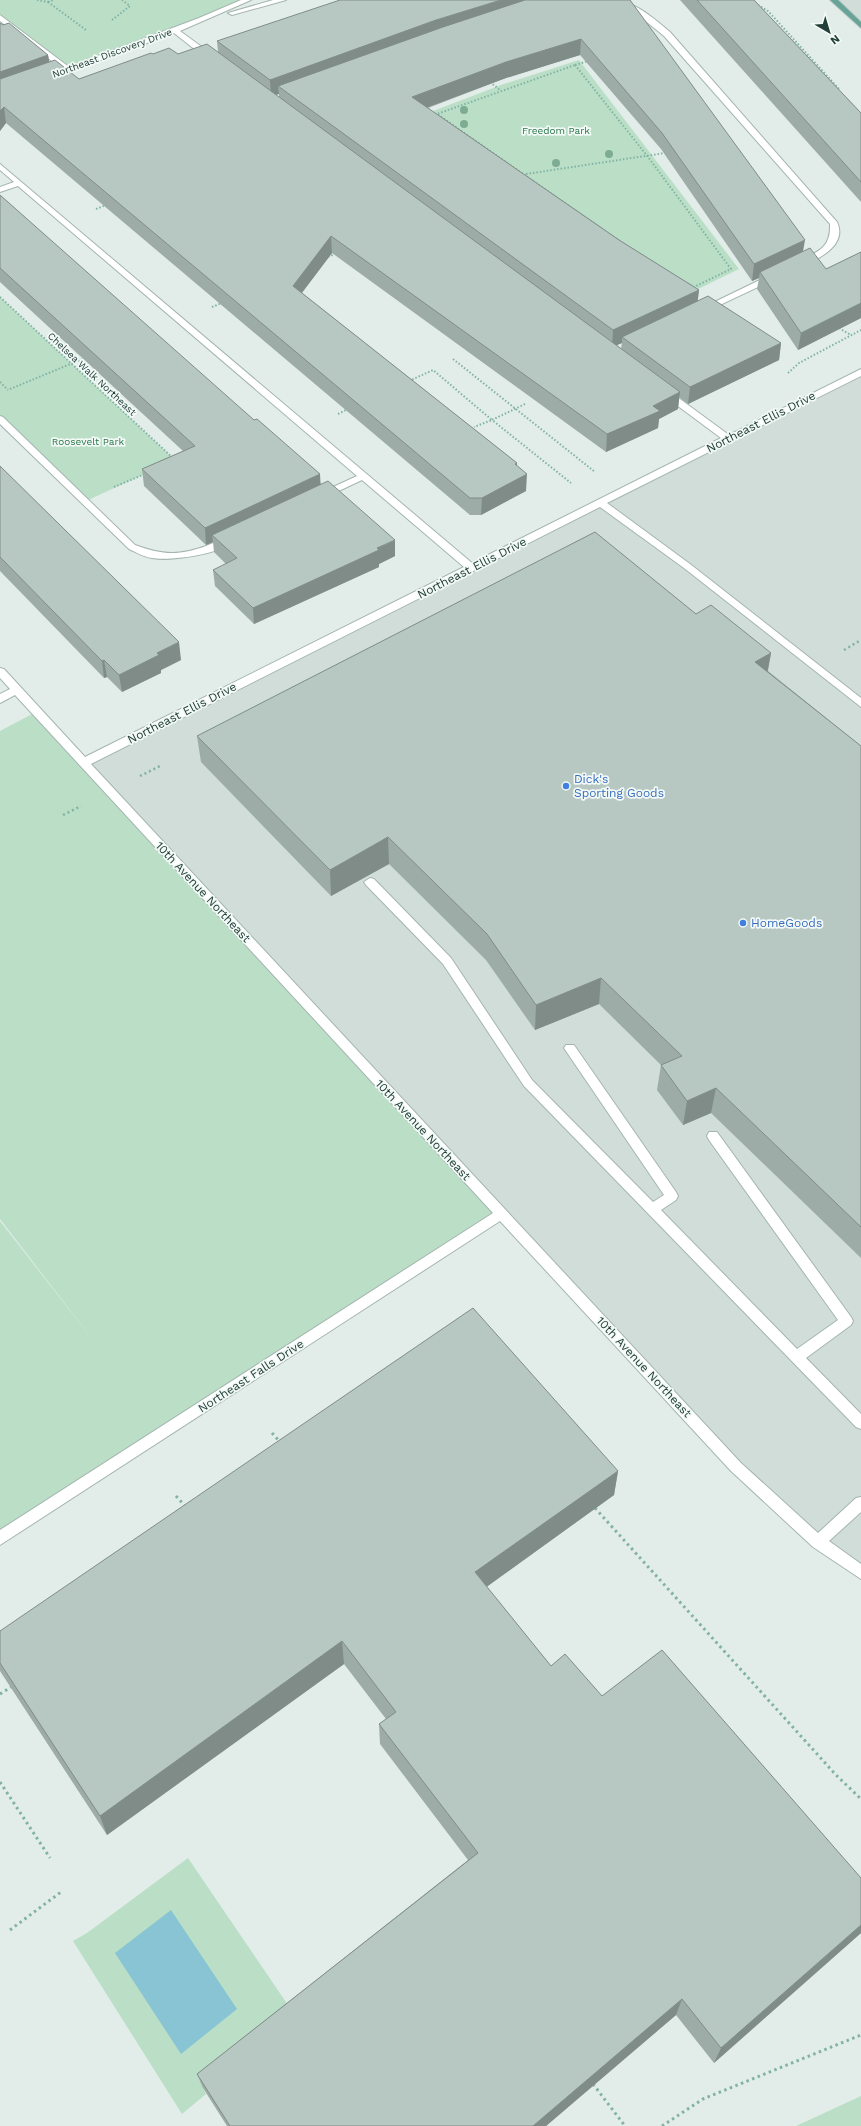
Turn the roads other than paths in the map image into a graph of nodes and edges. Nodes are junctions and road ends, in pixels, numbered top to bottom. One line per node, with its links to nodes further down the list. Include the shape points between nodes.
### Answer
1 (247, 0): 6 (street, Northeast Discovery Drive)
2 (282, 0): 6 (street, Northeast Discovery Drive)
3 (615, 0): 15 (street, via 640,12 667,34 834,224 835,237 830,247)
4 (834, 0): 7 (main road)
5 (0, 17): 10 (street)
6 (202, 20): 8 (street, Northeast Discovery Drive)
7 (861, 26)
8 (174, 30): 9 (street); 10 (street, Northeast Discovery Drive)
9 (216, 61)
10 (68, 70): 11 (street, Northeast Discovery Drive)
11 (41, 80)
12 (0, 166): 13 (street)
13 (19, 183): 14 (street); 22 (street)
14 (0, 190)
15 (792, 267)
16 (779, 273): 17 (street)
17 (695, 313)
18 (861, 372): 21 (street, Northeast Ellis Drive)
19 (656, 386): 21 (street)
20 (0, 419): 25 (street, via 132,546 151,555 187,555 213,548)
21 (728, 439): 24 (street, Northeast Ellis Drive)
22 (364, 476): 23 (street); 26 (street)
23 (313, 500)
24 (600, 504): 26 (street, Northeast Ellis Drive); 30 (street, via 687,566)
25 (234, 537)
26 (471, 568): 31 (street, Northeast Ellis Drive)
27 (0, 672): 28 (street, 10th Avenue Northeast)
28 (16, 690): 29 (street); 31 (street, 10th Avenue Northeast)
29 (0, 699)
30 (861, 703)
31 (83, 763): 36 (street, 10th Avenue Northeast)
32 (370, 882): 35 (street, via 447,961 528,1083)
33 (570, 1048): 35 (street, via 672,1196)
34 (713, 1136): 37 (street, via 846,1321)
35 (652, 1209): 37 (street)
36 (501, 1214): 40 (street, Northeast Falls Drive); 41 (street, 10th Avenue Northeast, via 736,1467)
37 (797, 1357): 38 (street)
38 (861, 1423)
39 (861, 1503): 41 (street)
40 (0, 1538)
41 (818, 1542): 42 (street, 10th Avenue Northeast)
42 (861, 1572)

